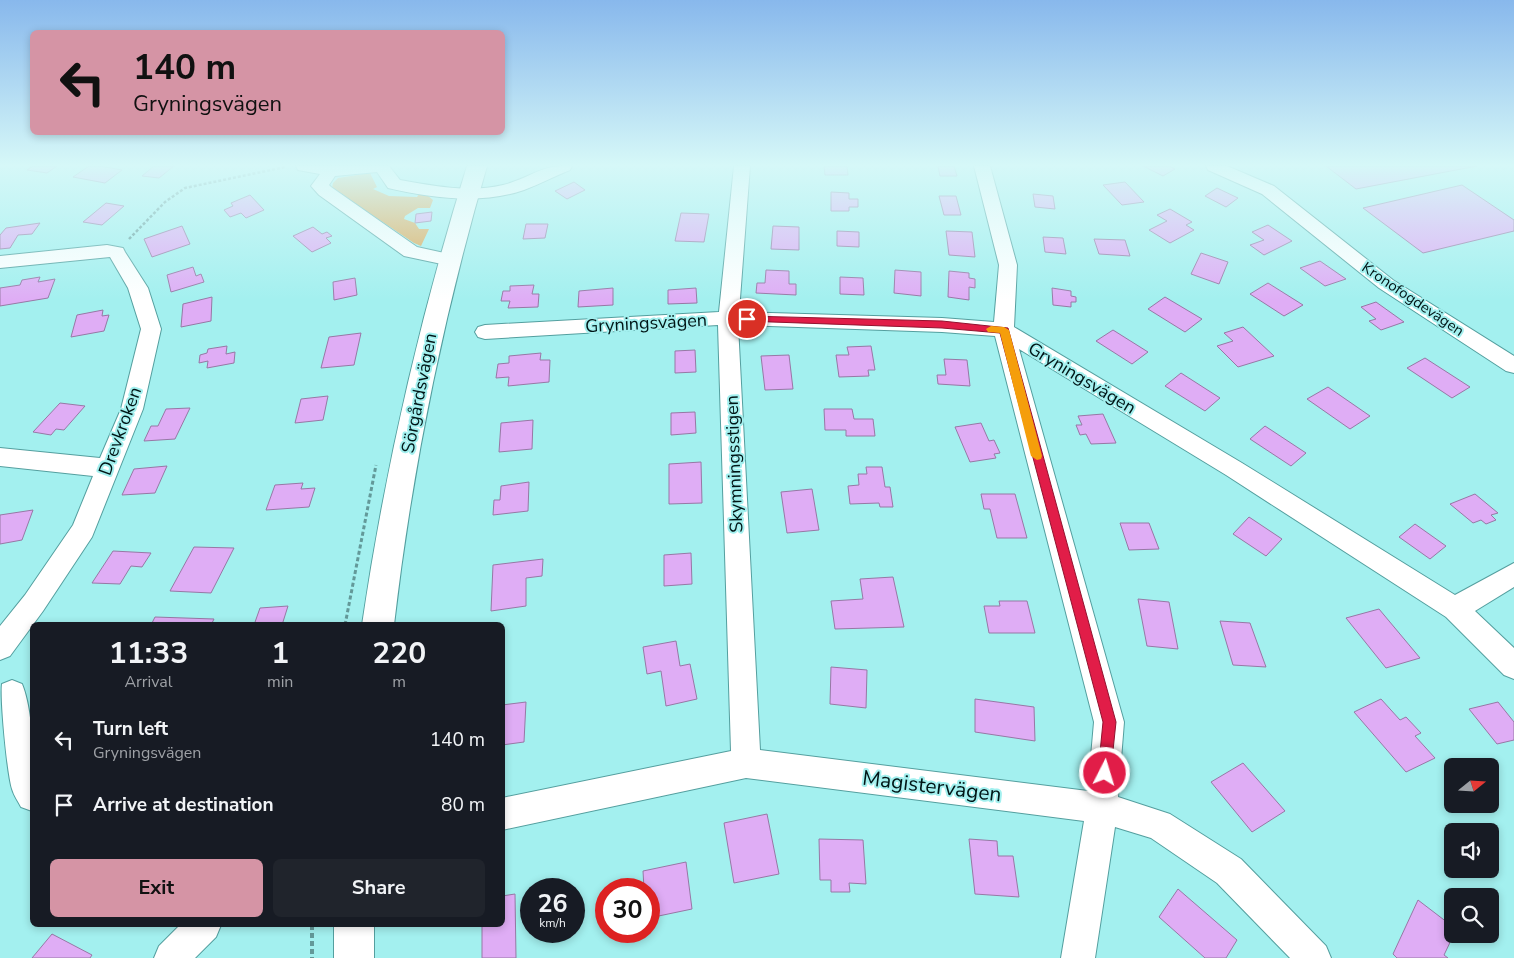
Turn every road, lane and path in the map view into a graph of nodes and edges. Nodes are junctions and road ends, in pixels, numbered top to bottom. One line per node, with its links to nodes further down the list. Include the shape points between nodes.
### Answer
1 (156, 211): 7 (path)
2 (353, 211): 8 (street, via 411,252)
3 (465, 211): 8 (street, Sörgårdsvägen)
4 (738, 211): 10 (street, Skymningsstigen)
5 (994, 211): 11 (street, via 1008,265)
6 (1294, 211): 13 (street, Kronofogdevägen, via 1386,284)
7 (116, 252): 9 (street); 15 (street, Drevkroken, via 138,288 151,329 132,409)
8 (451, 260): 18 (street, Sörgårdsvägen, via 428,343 398,494)
9 (0, 262)
10 (728, 318): 11 (street, Gryningsvägen); 12 (street, Gryningsvägen); 22 (street, Skymningsstigen)
11 (1004, 330): 17 (street, Gryningsvägen, via 1234,469); 24 (street, via 1110,722)
12 (485, 332)
13 (1514, 366)
14 (0, 457): 15 (street)
15 (107, 468): 19 (street, Drevkroken, via 82,530 34,603)
16 (1514, 574): 17 (street)
17 (1455, 609): 20 (street, Gryningsvägen)
18 (378, 622)
19 (0, 647)
20 (1514, 666)
21 (12, 694): 23 (street)
22 (746, 763): 24 (street, Magistervägen); 25 (street, Magistervägen)
23 (30, 793)
24 (1102, 808): 32 (street); 33 (street, Magistervägen, via 1159,825 1229,871)
25 (505, 813)
26 (202, 927): 29 (street)
27 (312, 927): 30 (path)
28 (354, 927): 31 (street)
29 (171, 958)
30 (312, 958)
31 (354, 958)
32 (1078, 958)
33 (1314, 958)

